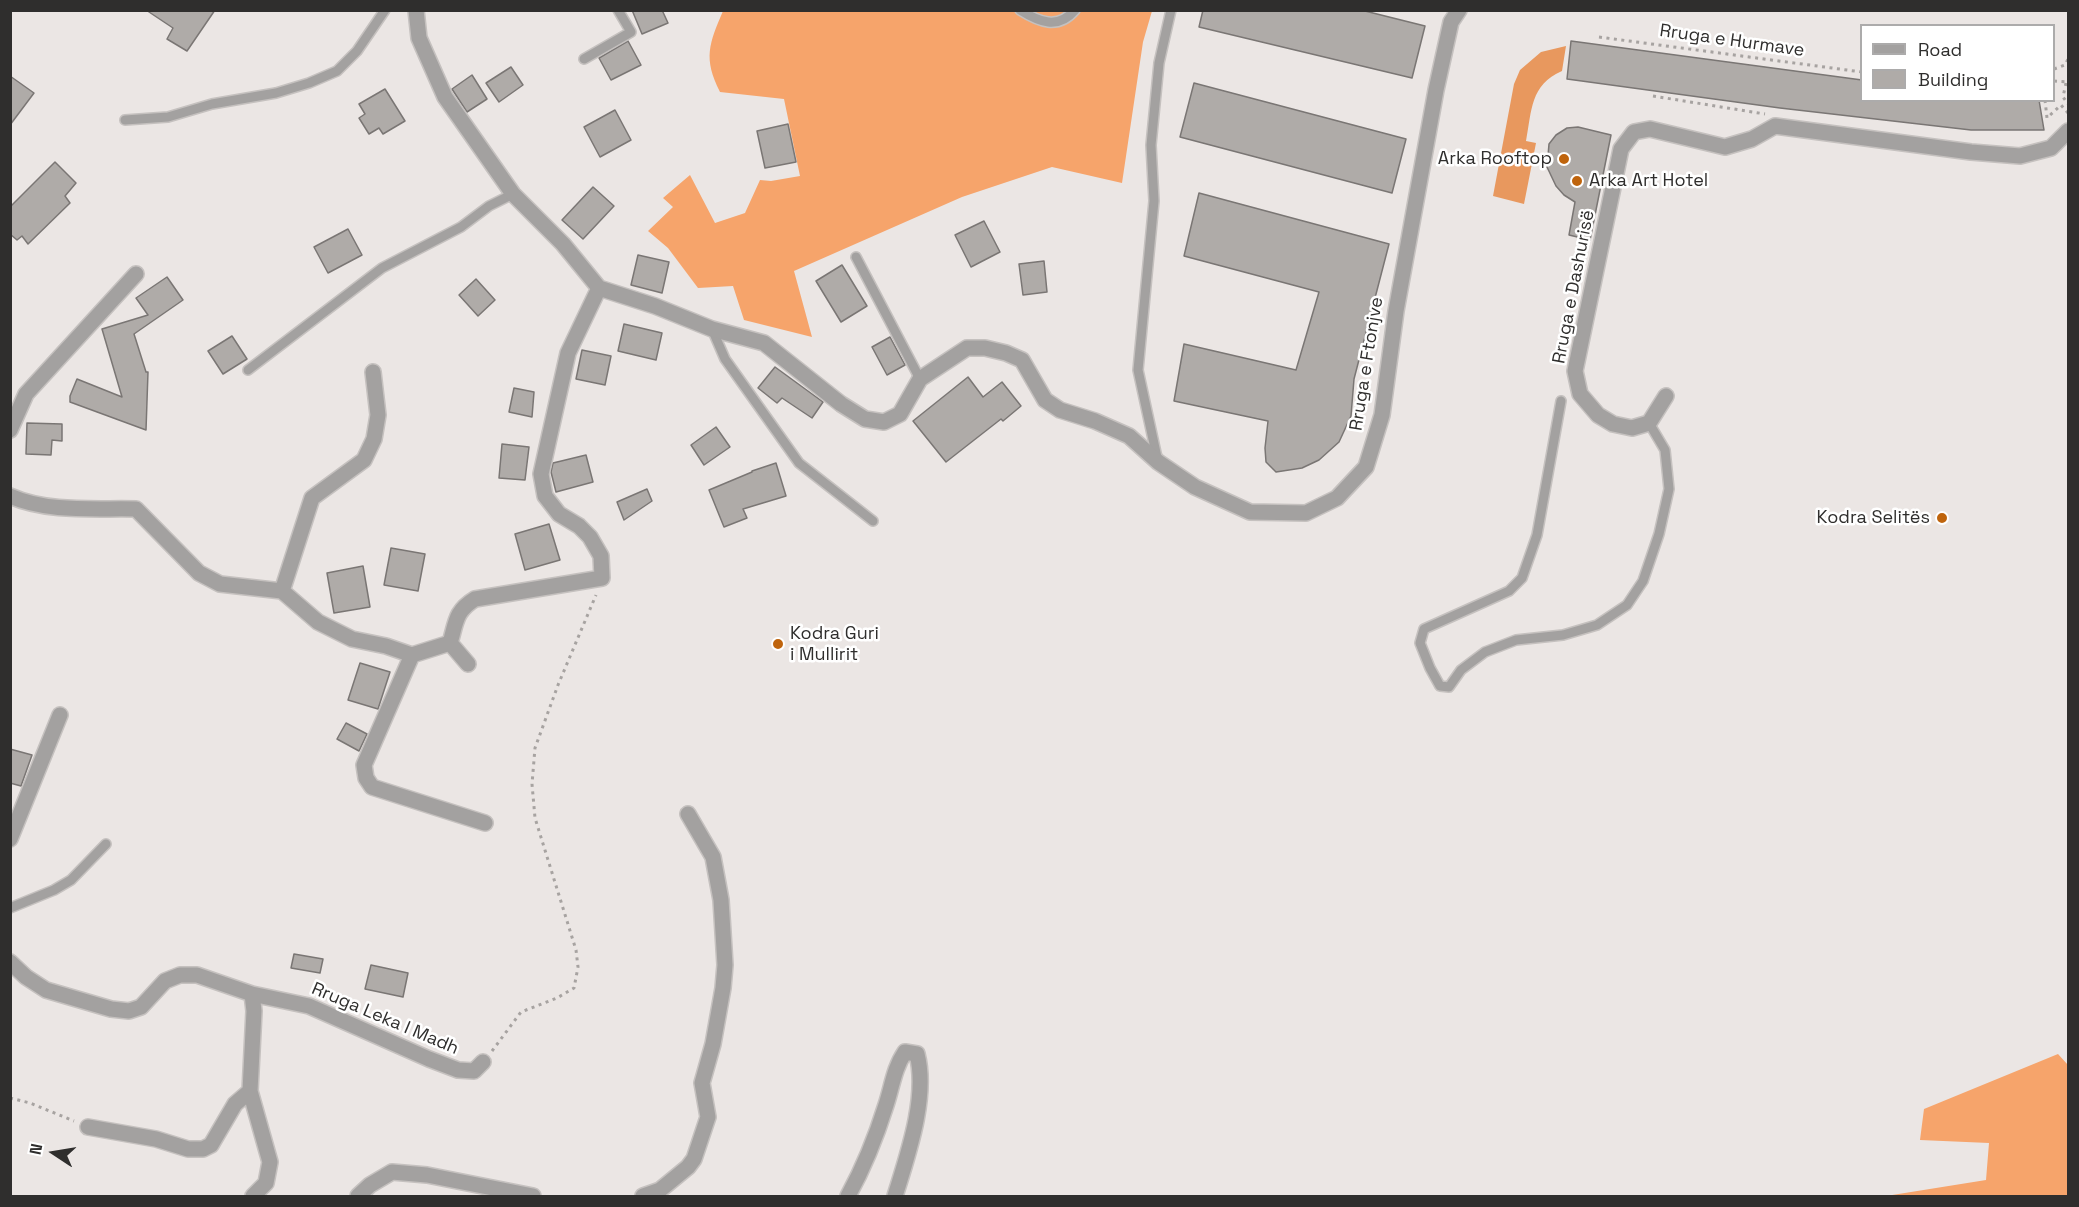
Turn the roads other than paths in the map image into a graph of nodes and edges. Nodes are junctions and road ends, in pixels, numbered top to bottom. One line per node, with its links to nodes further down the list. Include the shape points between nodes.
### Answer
1 (385, 10): 9 (lane, via 357,51 337,71 309,83 168,117)
2 (416, 10): 11 (street, via 419,38 445,97)
3 (618, 10): 8 (lane, via 631,32)
4 (1020, 10): 5 (lane, via 1038,21 1058,22)
5 (1075, 10)
6 (1171, 10): 23 (lane, via 1159,63 1151,145 1154,201 1138,370)
7 (1459, 10): 23 (street, Rruga e Ftonjve, via 1451,22 1436,90 1396,311 1382,415 1366,467 1337,498 1306,513 1250,512 1195,487)
8 (584, 59)
9 (125, 120)
10 (2068, 131): 21 (street, Rruga e Dashurisë, via 2051,148 2020,156 1775,126 1752,139 1725,147 1650,129 1634,132 1621,149 1575,372 1580,394 1598,415 1613,424 1632,428)
11 (513, 194): 14 (street, via 563,244); 16 (lane, via 461,227 382,268)
12 (856, 257): 18 (lane)
13 (136, 274): 22 (street, via 26,394)
14 (599, 288): 15 (street); 27 (street, via 568,353 541,474 545,496 559,514 590,537 601,556 602,578 475,599 458,614)
15 (712, 328): 18 (street, via 764,343 865,419 884,422 900,414); 25 (lane, via 725,359 799,463)
16 (248, 370)
17 (373, 372): 26 (street, via 378,415 374,439 364,460 312,498)
18 (920, 379): 23 (street, Rruga e Ftonjve, via 968,348 1006,353 1022,360 1046,400 1060,410 1129,436)
19 (1666, 396): 21 (street)
20 (1562, 401): 21 (lane, via 1537,535 1522,578 1509,591 1424,629 1420,643 1440,686 1449,687 1461,670 1485,652 1516,640 1563,635 1597,625 1627,605 1643,581 1669,489 1665,450)
21 (1649, 423)
22 (10, 430)
23 (1158, 462)
24 (10, 496): 26 (street, via 23,502 65,507 136,509 200,573 220,584)
25 (873, 521)
26 (282, 591): 28 (street, via 318,622 352,639)
27 (450, 643): 28 (street); 29 (street)
28 (412, 655): 32 (street, via 364,765 366,778 372,787)
29 (468, 664)
30 (60, 715): 33 (street)
31 (688, 814): 41 (street, via 713,858 721,900 723,988 702,1083 708,1117 703,1138 688,1167)
32 (485, 823)
33 (10, 839)
34 (106, 844): 35 (lane, via 71,880)
35 (10, 908)
36 (10, 962): 37 (street, Rruga Leka I Madh, via 46,990 111,1009 129,1011 141,1007 165,981 180,975 196,975)
37 (252, 994): 38 (street, Rruga Leka I Madh, via 309,1006 458,1070 474,1071); 39 (street)
38 (483, 1062)
39 (250, 1091): 40 (street, via 235,1104 211,1145 202,1149); 42 (street, via 270,1162 266,1183)
40 (88, 1127)
41 (649, 1196)
42 (253, 1197)
43 (358, 1197): 44 (street, via 392,1172 427,1175)
44 (533, 1197)
45 (848, 1197): 46 (street, via 869,1153 895,1069 905,1052 917,1054 920,1083 912,1142)
46 (895, 1197)

